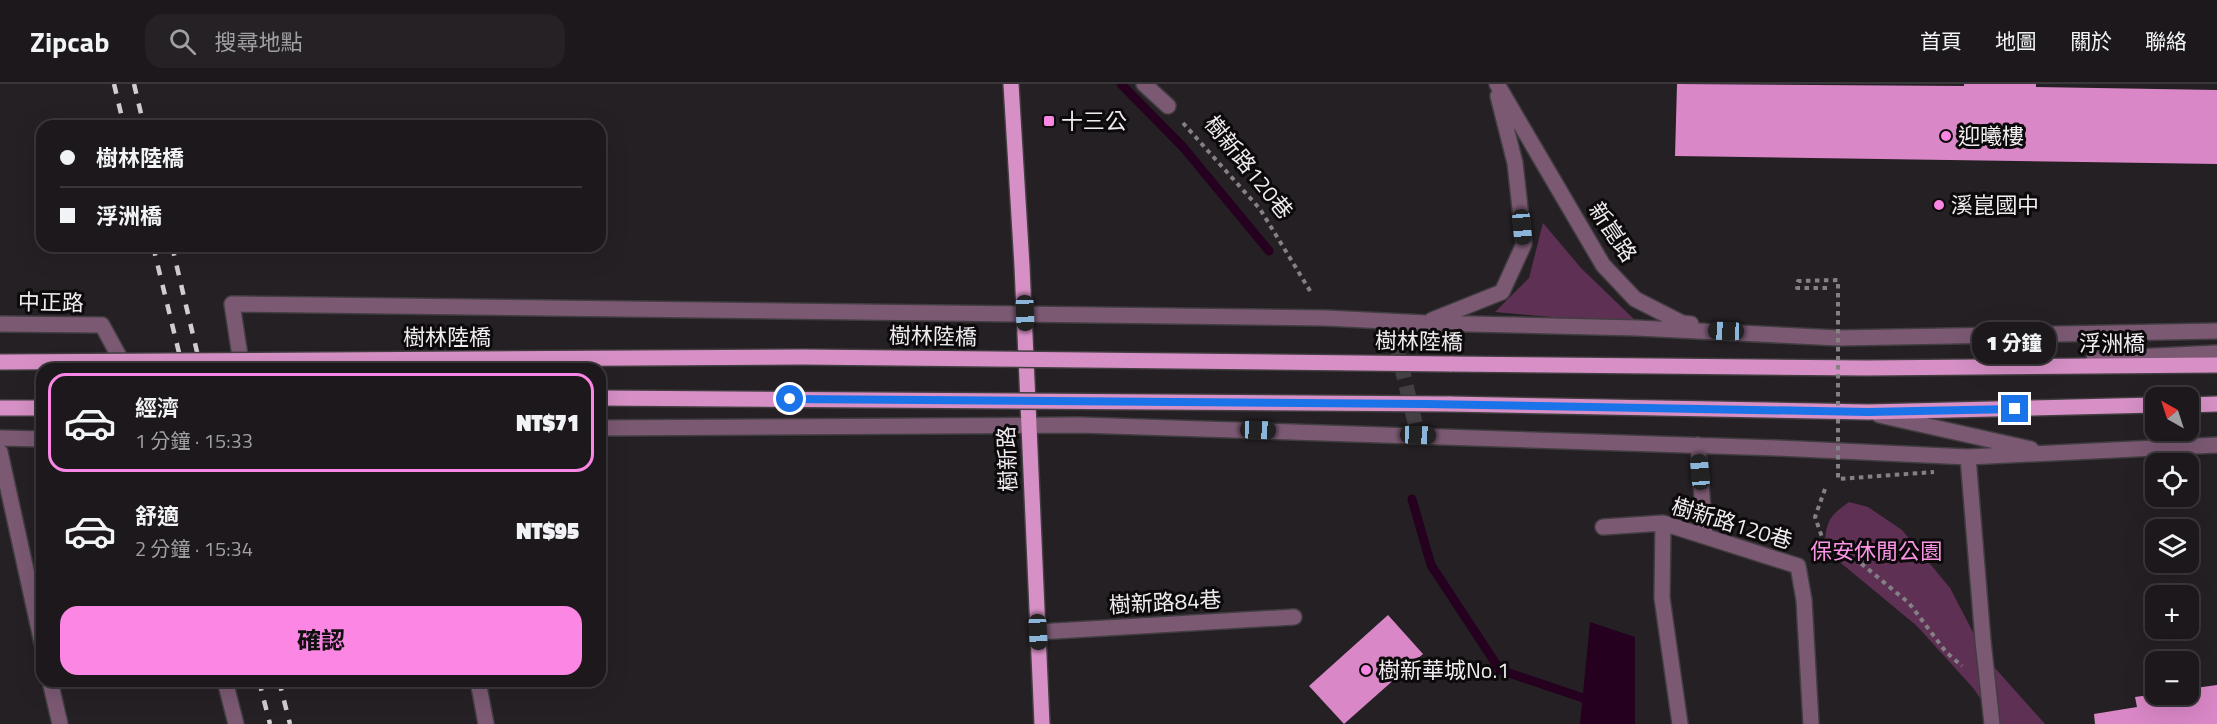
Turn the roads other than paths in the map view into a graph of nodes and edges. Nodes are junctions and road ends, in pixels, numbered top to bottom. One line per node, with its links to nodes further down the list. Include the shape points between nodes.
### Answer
1 (1011, 84): 5 (main road, 樹新路)
2 (1144, 84): 4 (street)
3 (1496, 84): 6 (street, 新崑路, via 1515,163 1524,244 1502,292); 9 (street, 新崑路, via 1603,265 1635,299 1682,323)
4 (1168, 106)
5 (1025, 313): 6 (street, via 1390,319); 13 (street, via 232,304); 24 (main road, 樹新路)
6 (1426, 323): 9 (street)
7 (0, 324): 12 (street, 中正路, via 102,325)
8 (2217, 331): 9 (street, via 1838,338)
9 (1748, 332)
10 (2217, 353): 16 (street)
11 (0, 362): 16 (main road, 樹林陸橋, bridge, via 803,357)
12 (123, 363)
13 (241, 363)
14 (2217, 365): 15 (main road, 浮洲橋)
15 (1970, 367): 16 (main road, 樹林陸橋)
16 (1866, 368)
17 (606, 398): 23 (main road, bridge, via 1449,404)
18 (2217, 404): 20 (main road)
19 (2145, 405): 23 (main road)
20 (2199, 405)
21 (0, 408): 22 (main road)
22 (36, 408)
23 (1868, 412): 31 (street)
24 (1028, 424): 25 (street); 28 (street); 38 (main road, 樹新路)
25 (606, 428)
26 (0, 438): 27 (street)
27 (36, 439)
28 (1698, 445): 32 (street); 35 (street)
29 (2217, 445): 31 (street)
30 (0, 452): 36 (street)
31 (2050, 453): 32 (street)
32 (1968, 457): 48 (street)
33 (1663, 523): 34 (street, 樹新路120巷); 35 (street, 樹新路120巷); 46 (street, via 1662,598)
34 (1603, 527)
35 (1705, 535): 47 (street, 樹新路120巷, via 1798,566 1804,600)
36 (36, 616)
37 (1294, 617): 38 (street, 樹新路84巷)
38 (1038, 632): 45 (main road, 樹新路)
39 (51, 687): 42 (street)
40 (227, 687): 43 (street)
41 (479, 687): 44 (street)
42 (60, 724)
43 (236, 724)
44 (486, 724)
45 (1042, 724)
46 (1680, 724)
47 (1810, 724)
48 (1992, 724)

